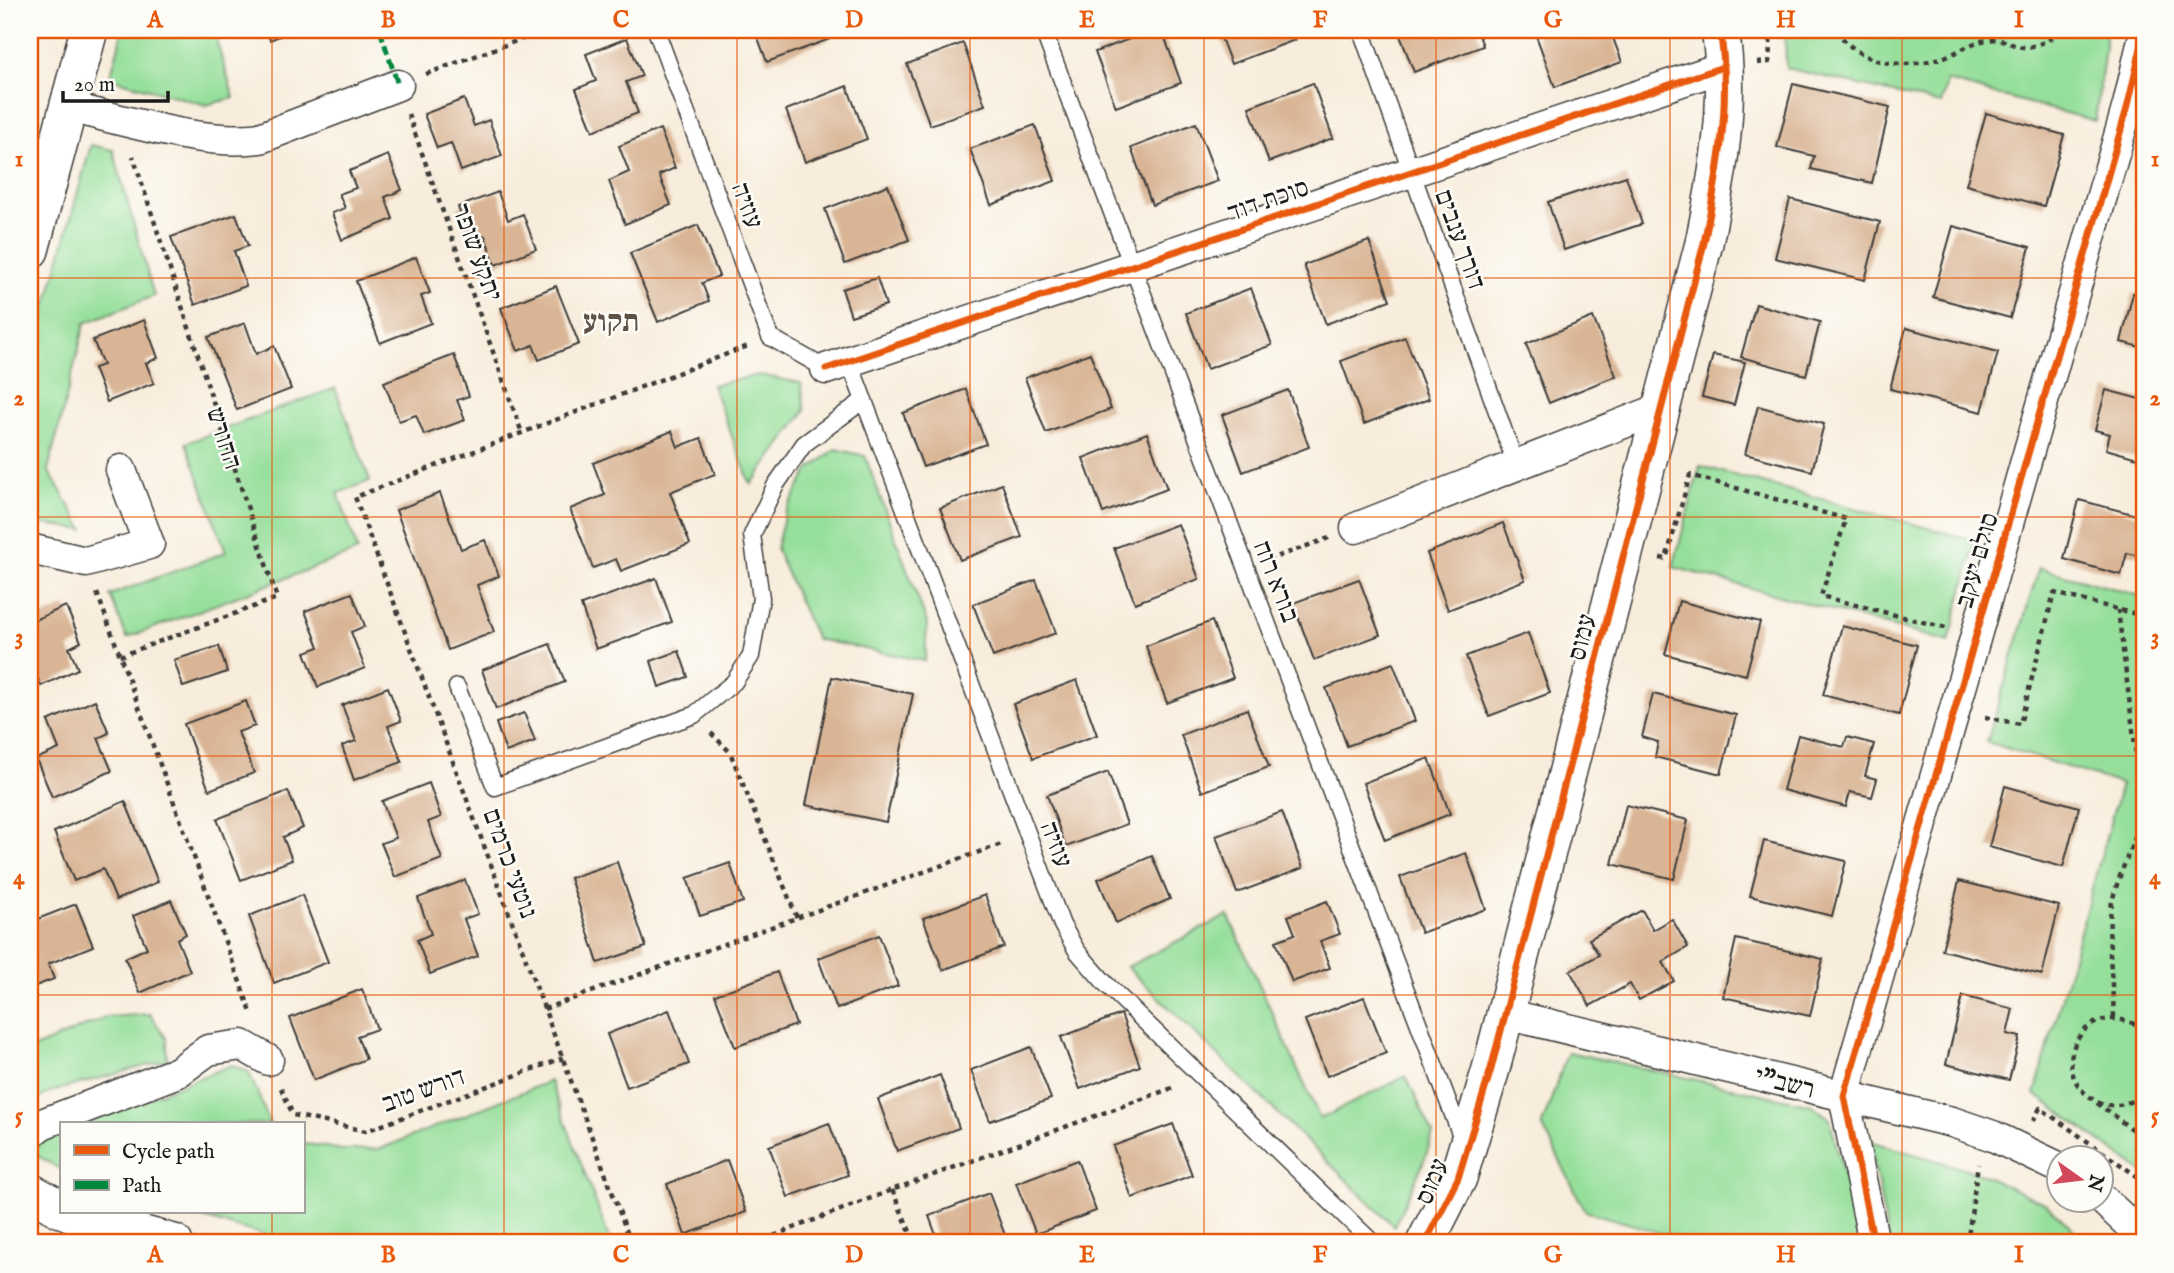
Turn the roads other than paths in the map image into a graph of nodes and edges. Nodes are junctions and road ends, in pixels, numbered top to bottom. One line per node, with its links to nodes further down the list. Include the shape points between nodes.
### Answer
1 (89, 30): 9 (street)
2 (656, 30): 13 (lane, עוזיה, via 771,337)
3 (1043, 30): 12 (lane, בורא רוח)
4 (1361, 30): 10 (lane, דורך ענבים)
5 (1720, 30): 7 (street, עמוס)
6 (2144, 35): 23 (street, סולם יעקב)
7 (1723, 67): 10 (street, סוכת דוד); 15 (street, עמוס, via 1717,180)
8 (398, 85): 9 (street, via 260,138 237,141 209,139)
9 (68, 107): 11 (street)
10 (1412, 172): 12 (street, סוכת דוד); 16 (lane, דורך ענבים)
11 (30, 250)
12 (1132, 267): 13 (street, סוכת דוד); 25 (lane, בורא רוח)
13 (838, 365): 14 (lane, עוזיה)
14 (864, 400): 20 (lane, via 804,444 775,486 752,535 761,598 751,656 734,682 694,715 495,787); 32 (lane, עוזיה, via 1027,835 1077,951)
15 (1661, 408): 16 (street); 21 (street, עמוס)
16 (1516, 465): 18 (street)
17 (121, 470): 19 (street, via 149,544 86,562)
18 (1356, 528)
19 (30, 549)
20 (457, 687)
21 (1506, 1014): 23 (street, רשב"י); 25 (street, עמוס)
22 (268, 1060): 24 (street, via 242,1045 208,1050 178,1072)
23 (1843, 1096): 26 (street, רשב"י, via 1982,1132); 34 (street)
24 (30, 1133)
25 (1466, 1150): 33 (street, עמוס, via 1458,1178)
26 (2044, 1160)
27 (30, 1192): 28 (street)
28 (60, 1208)
29 (2114, 1210): 35 (street)
30 (75, 1214): 31 (street)
31 (174, 1243)
32 (1373, 1243)
33 (1425, 1243)
34 (1874, 1243)
35 (2144, 1243)

